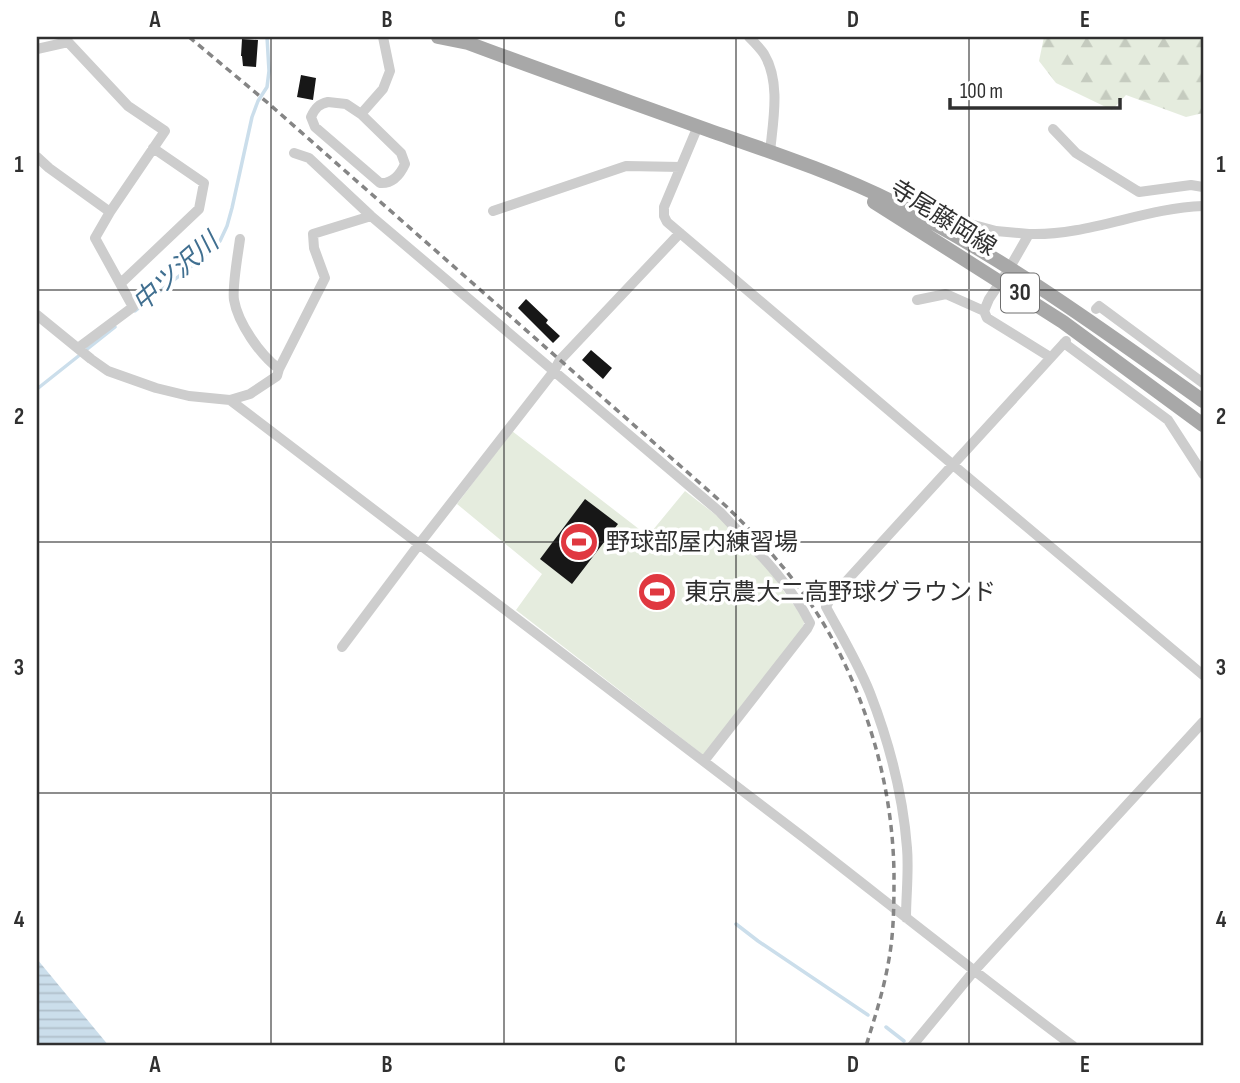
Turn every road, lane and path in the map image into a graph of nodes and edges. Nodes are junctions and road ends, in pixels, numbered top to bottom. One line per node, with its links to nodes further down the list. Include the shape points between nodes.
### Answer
1 (383, 37): 5 (street, via 390,71 383,89)
2 (438, 37): 6 (main road, 寺尾藤岡線 / 30, via 468,43)
3 (749, 37): 9 (street, via 764,54 775,96)
4 (37, 50): 8 (street, via 68,42 128,106 165,131)
5 (361, 114): 5 (street, via 404,158 405,164 389,183 380,183 315,127 311,117 320,104 328,102 346,104)
6 (698, 126): 9 (main road, 寺尾藤岡線 / 30); 12 (street)
7 (1053, 129): 13 (street, via 1076,153 1139,192)
8 (153, 148): 16 (street); 23 (street, via 204,183 199,209)
9 (770, 152): 22 (main road, 寺尾藤岡線 / 30, via 895,203 938,226)
10 (294, 153): 17 (street, via 309,158)
11 (37, 157): 16 (street)
12 (681, 167): 15 (street, via 626,166); 19 (street, via 664,207 667,222)
13 (1203, 187)
14 (1203, 205): 20 (street, via 1081,229)
15 (493, 211)
16 (110, 212): 23 (street, via 95,238)
17 (371, 216): 30 (street, via 313,234 325,278); 31 (street)
18 (948, 218): 20 (street)
19 (680, 233): 31 (street); 36 (street)
20 (1029, 234): 22 (street)
21 (240, 239): 30 (street, via 234,299 246,331)
22 (1005, 275): 26 (street); 34 (main road, 寺尾藤岡線 / 30, via 1077,312); 35 (main road, 寺尾藤岡線 / 30)
23 (121, 283): 28 (street, via 133,307)
24 (917, 300): 26 (street, via 946,293)
25 (1096, 309): 32 (street, via 1099,306)
26 (984, 311): 29 (street, via 987,318)
27 (37, 315): 28 (street)
28 (78, 348): 33 (street, via 108,371 156,388)
29 (1050, 357): 36 (street); 37 (street, via 1065,342 1168,420)
30 (279, 369): 33 (street, via 250,394)
31 (554, 371): 38 (street); 42 (street, via 720,512 789,589 810,623)
32 (1203, 383)
33 (230, 400): 38 (street)
34 (1203, 401)
35 (1203, 425)
36 (952, 464): 40 (street); 43 (street, via 826,607 869,692 886,739 907,852)
37 (1203, 474)
38 (420, 543): 39 (street); 42 (street)
39 (342, 647)
40 (1203, 674)
41 (1203, 722): 44 (street)
42 (704, 761): 43 (street)
43 (906, 918): 44 (street)
44 (974, 971): 45 (street); 46 (street)
45 (912, 1046)
46 (1073, 1046)

